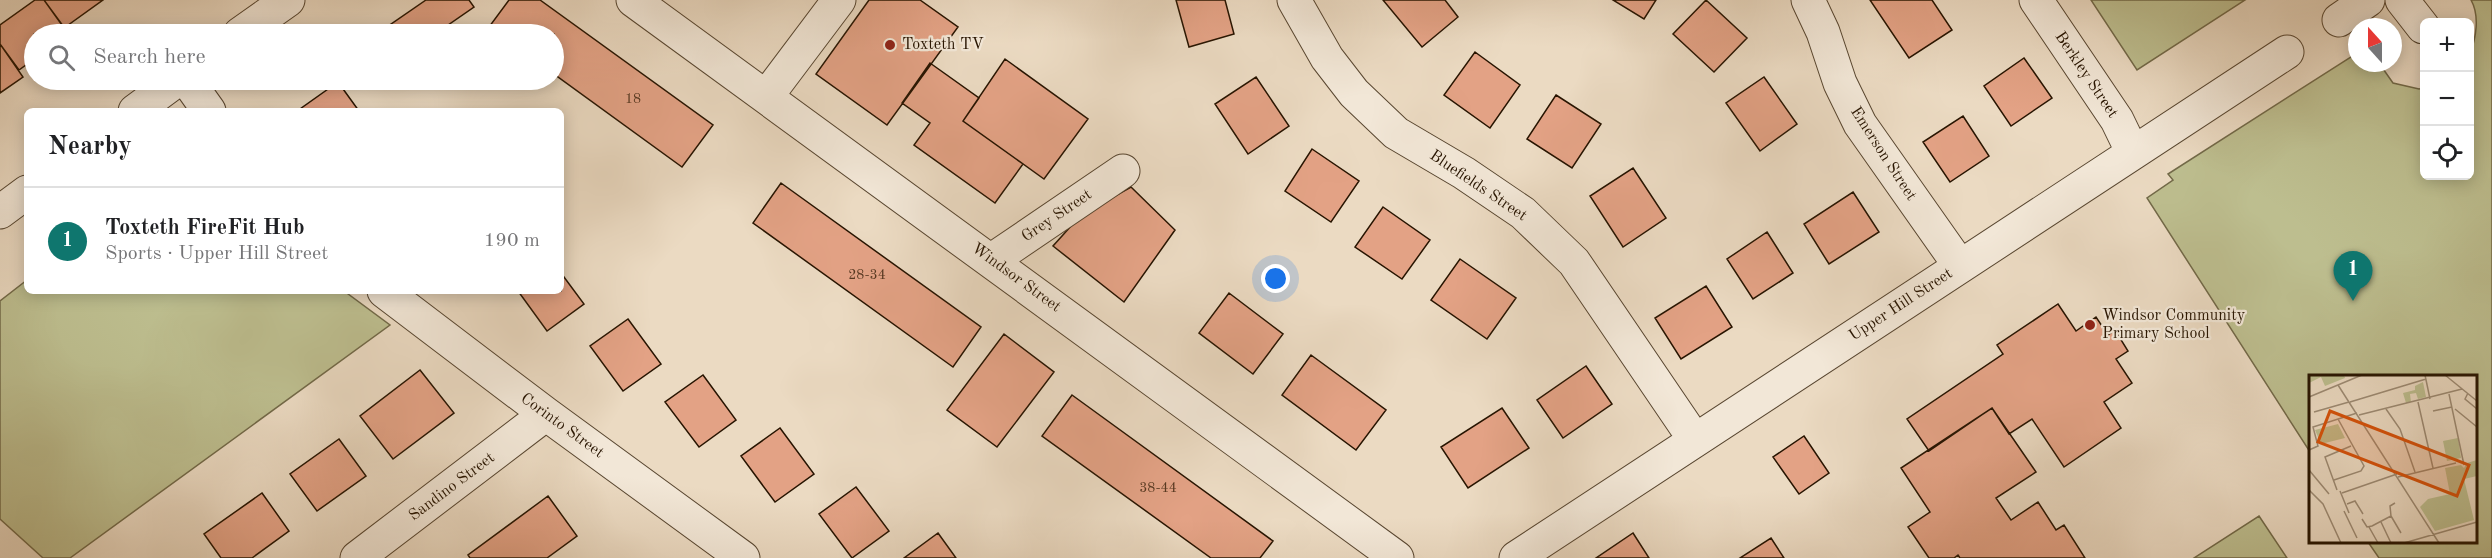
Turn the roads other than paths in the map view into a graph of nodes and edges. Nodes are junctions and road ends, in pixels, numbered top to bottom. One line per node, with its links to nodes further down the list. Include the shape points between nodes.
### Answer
1 (288, 0): 11 (street)
2 (633, 0): 15 (street, Windsor Street)
3 (839, 0): 15 (street)
4 (1294, 0): 26 (street, Bluefields Street, via 1327,58 1354,93 1396,133 1523,213 1574,262)
5 (1808, 0): 23 (street, Emerson Street, via 1860,124)
6 (2036, 0): 18 (street, Berkley Street, via 2117,120)
7 (2368, 0): 9 (street)
8 (2402, 0): 10 (street)
9 (2339, 20)
10 (2420, 23)
11 (254, 24)
12 (2287, 52): 18 (street, Upper Hill Street)
13 (163, 90): 16 (street)
14 (194, 90): 17 (street)
15 (766, 97): 22 (street, Windsor Street)
16 (139, 108)
17 (207, 108)
18 (2132, 151): 23 (street, Upper Hill Street)
19 (1123, 171): 22 (street, Grey Street)
20 (24, 194): 21 (street)
21 (0, 212)
22 (992, 260): 29 (street, Windsor Street)
23 (1960, 266): 26 (street, Upper Hill Street)
24 (388, 294): 25 (street, Corinto Street)
25 (546, 414): 27 (street, Sandino Street); 28 (street, Corinto Street)
26 (1695, 440): 30 (street, Upper Hill Street)
27 (357, 558)
28 (742, 558)
29 (1397, 558)
30 (1516, 558)

